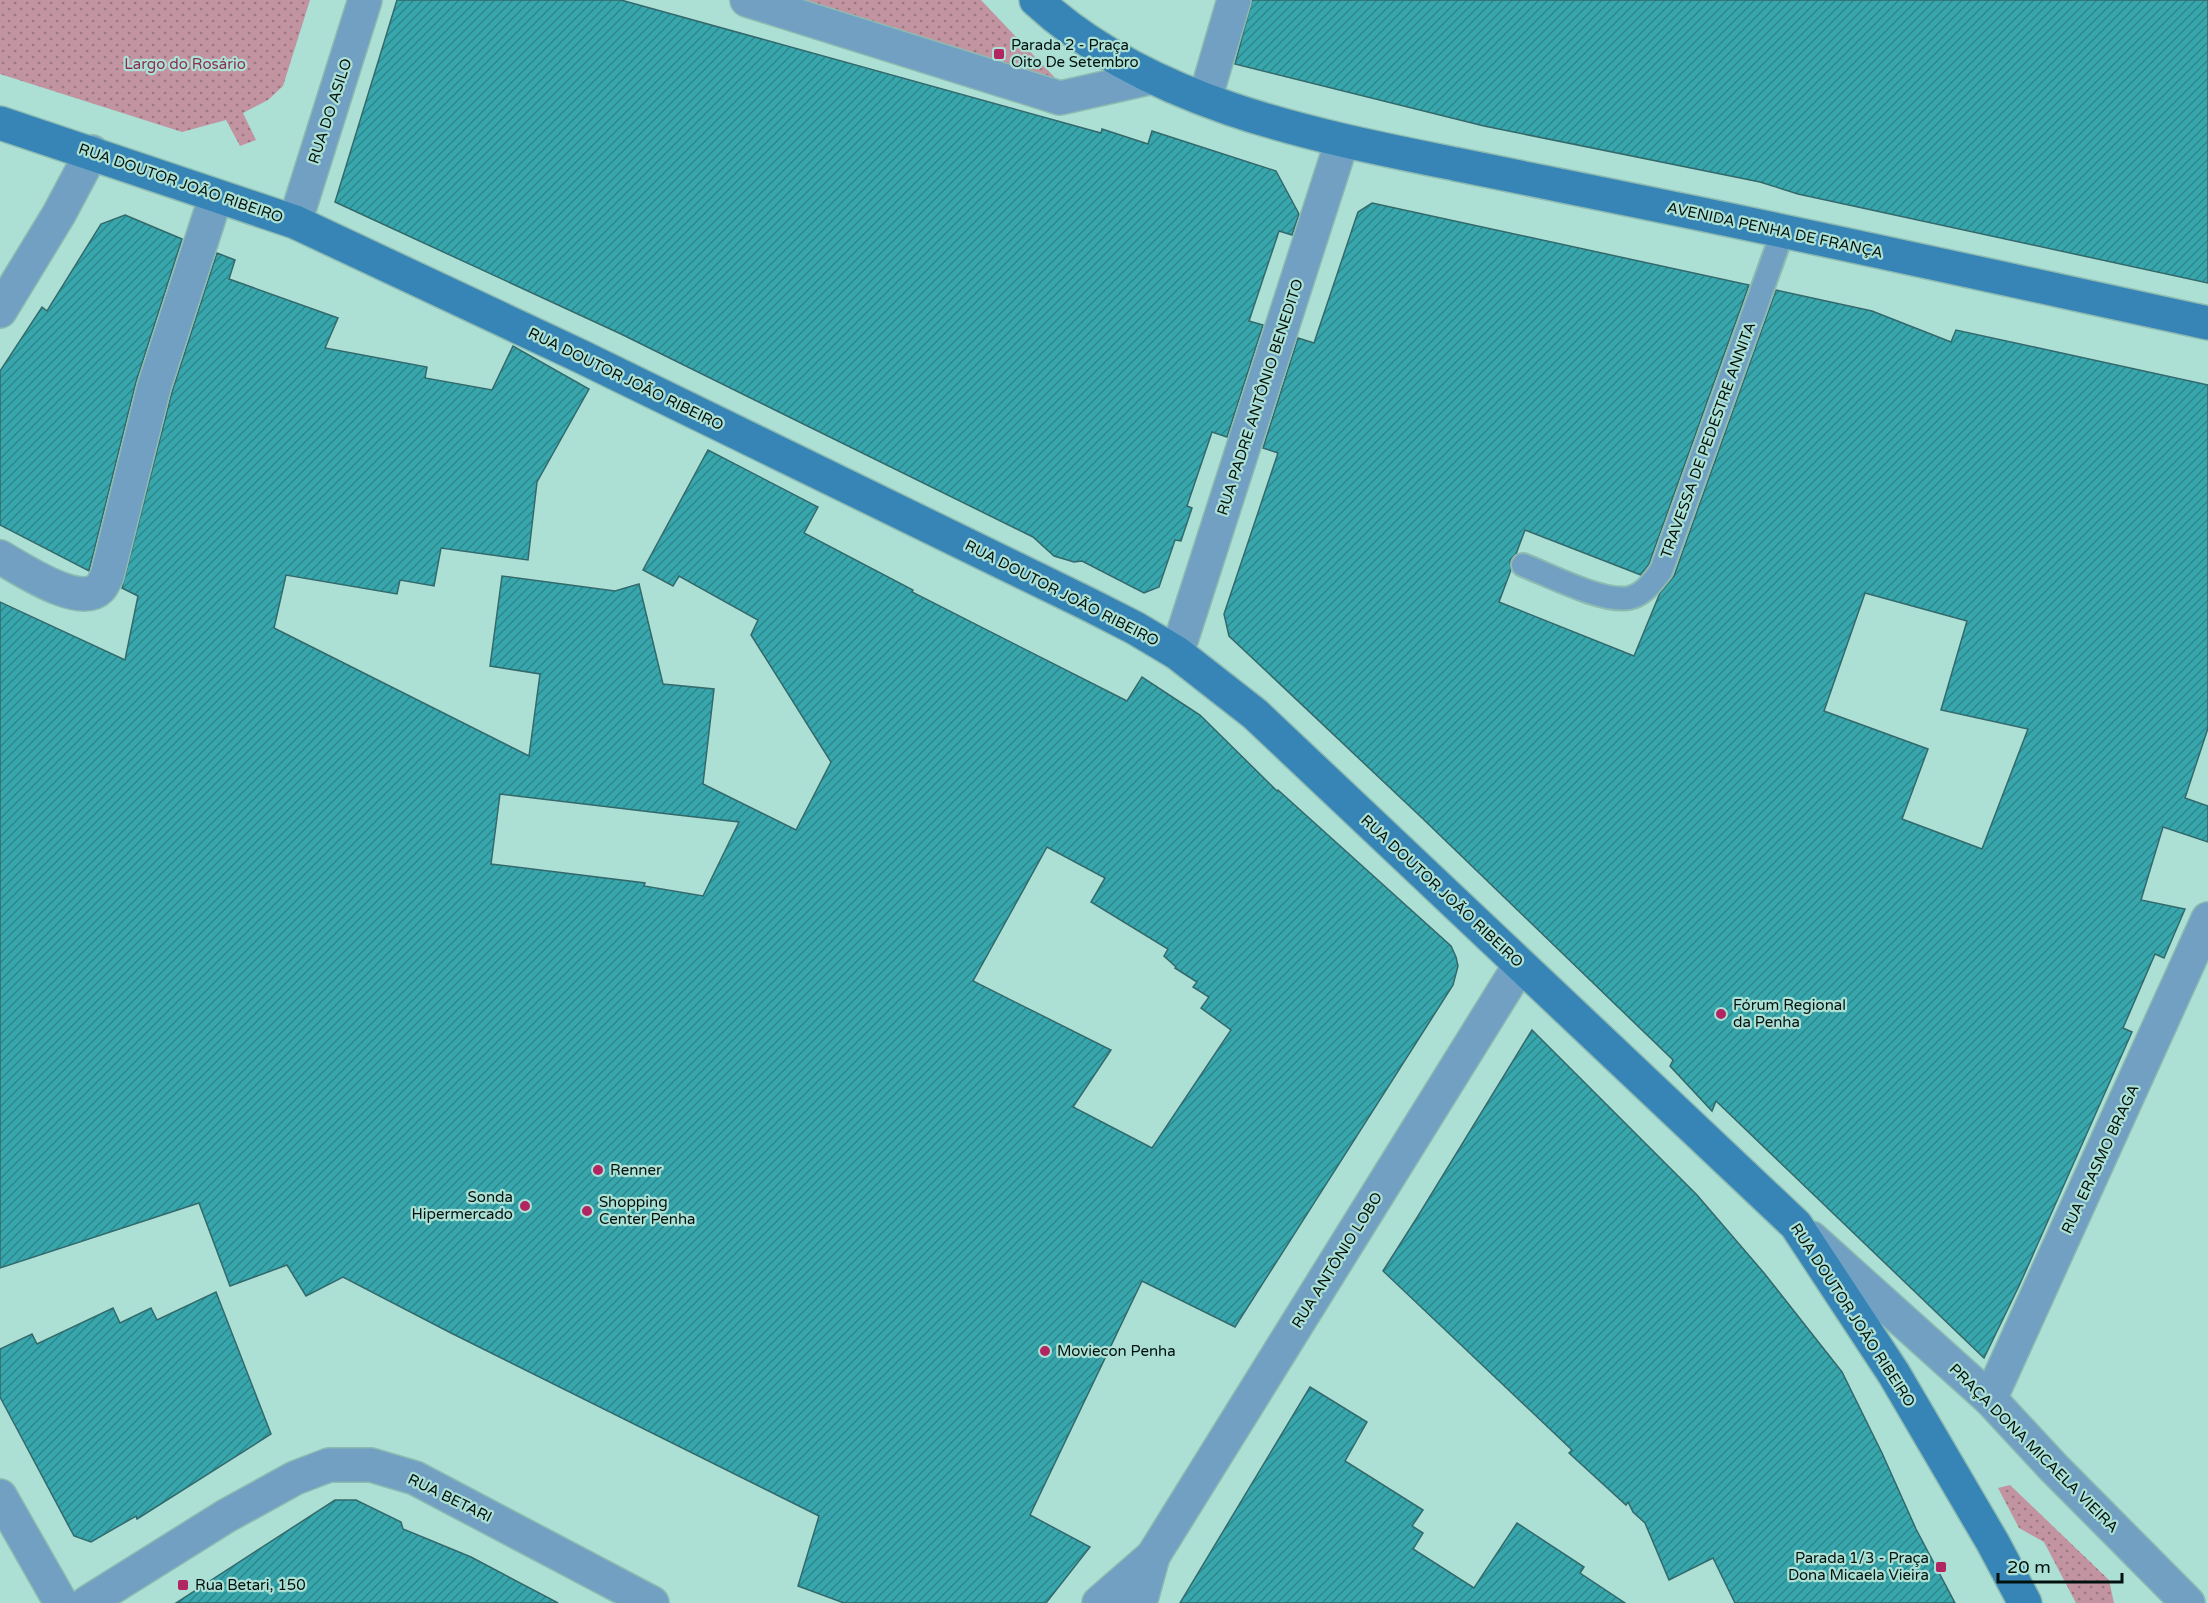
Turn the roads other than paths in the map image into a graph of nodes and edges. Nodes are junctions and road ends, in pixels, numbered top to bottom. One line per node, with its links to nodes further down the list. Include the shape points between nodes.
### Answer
1 (365, 0): 11 (street, RUA DO ASILO)
2 (747, 0): 5 (street, via 1060,98)
3 (1036, 0): 5 (main road, AVENIDA PENHA DE FRANÇA, via 1066,27)
4 (1234, 0): 6 (street)
5 (1149, 78): 6 (main road, AVENIDA PENHA DE FRANÇA)
6 (1205, 99): 8 (main road, AVENIDA PENHA DE FRANÇA)
7 (0, 123): 9 (main road, RUA DOUTOR JOÃO RIBEIRO)
8 (1342, 141): 12 (main road, AVENIDA PENHA DE FRANÇA); 17 (street, RUA PADRE ANTÔNIO BENEDITO)
9 (92, 152): 10 (main road, RUA DOUTOR JOÃO RIBEIRO); 13 (street)
10 (216, 196): 11 (main road, RUA DOUTOR JOÃO RIBEIRO); 15 (street, via 154,387 107,576 99,590 85,595 64,591)
11 (295, 222): 17 (main road, RUA DOUTOR JOÃO RIBEIRO, via 1090,605)
12 (1783, 231): 14 (main road, AVENIDA PENHA DE FRANÇA); 16 (lane, TRAVESSA DE PEDESTRE ANNITA, via 1661,572 1645,591 1630,598 1613,599)
13 (0, 311)
14 (2208, 322)
15 (0, 557)
16 (1523, 565)
17 (1176, 653): 19 (main road, RUA DOUTOR JOÃO RIBEIRO, via 1254,714)
18 (2208, 919): 21 (street, RUA ERASMO BRAGA)
19 (1520, 965): 20 (main road, RUA DOUTOR JOÃO RIBEIRO); 23 (street, RUA ANTÔNIO LOBO)
20 (1796, 1225): 21 (street, PRAÇA DONA MICAELA VIEIRA); 29 (main road, RUA DOUTOR JOÃO RIBEIRO, via 1894,1374)
21 (1990, 1399): 30 (street, PRAÇA DONA MICAELA VIEIRA)
22 (0, 1496): 24 (street)
23 (1153, 1556): 27 (street, RUA ANTÔNIO LOBO); 28 (street, RUA ANTÔNIO LOBO)
24 (61, 1603)
25 (87, 1603): 26 (street, RUA BETARI, via 295,1478 329,1466 371,1465 415,1478)
26 (652, 1603)
27 (1099, 1603)
28 (1140, 1603)
29 (2025, 1603)
30 (2188, 1603)

